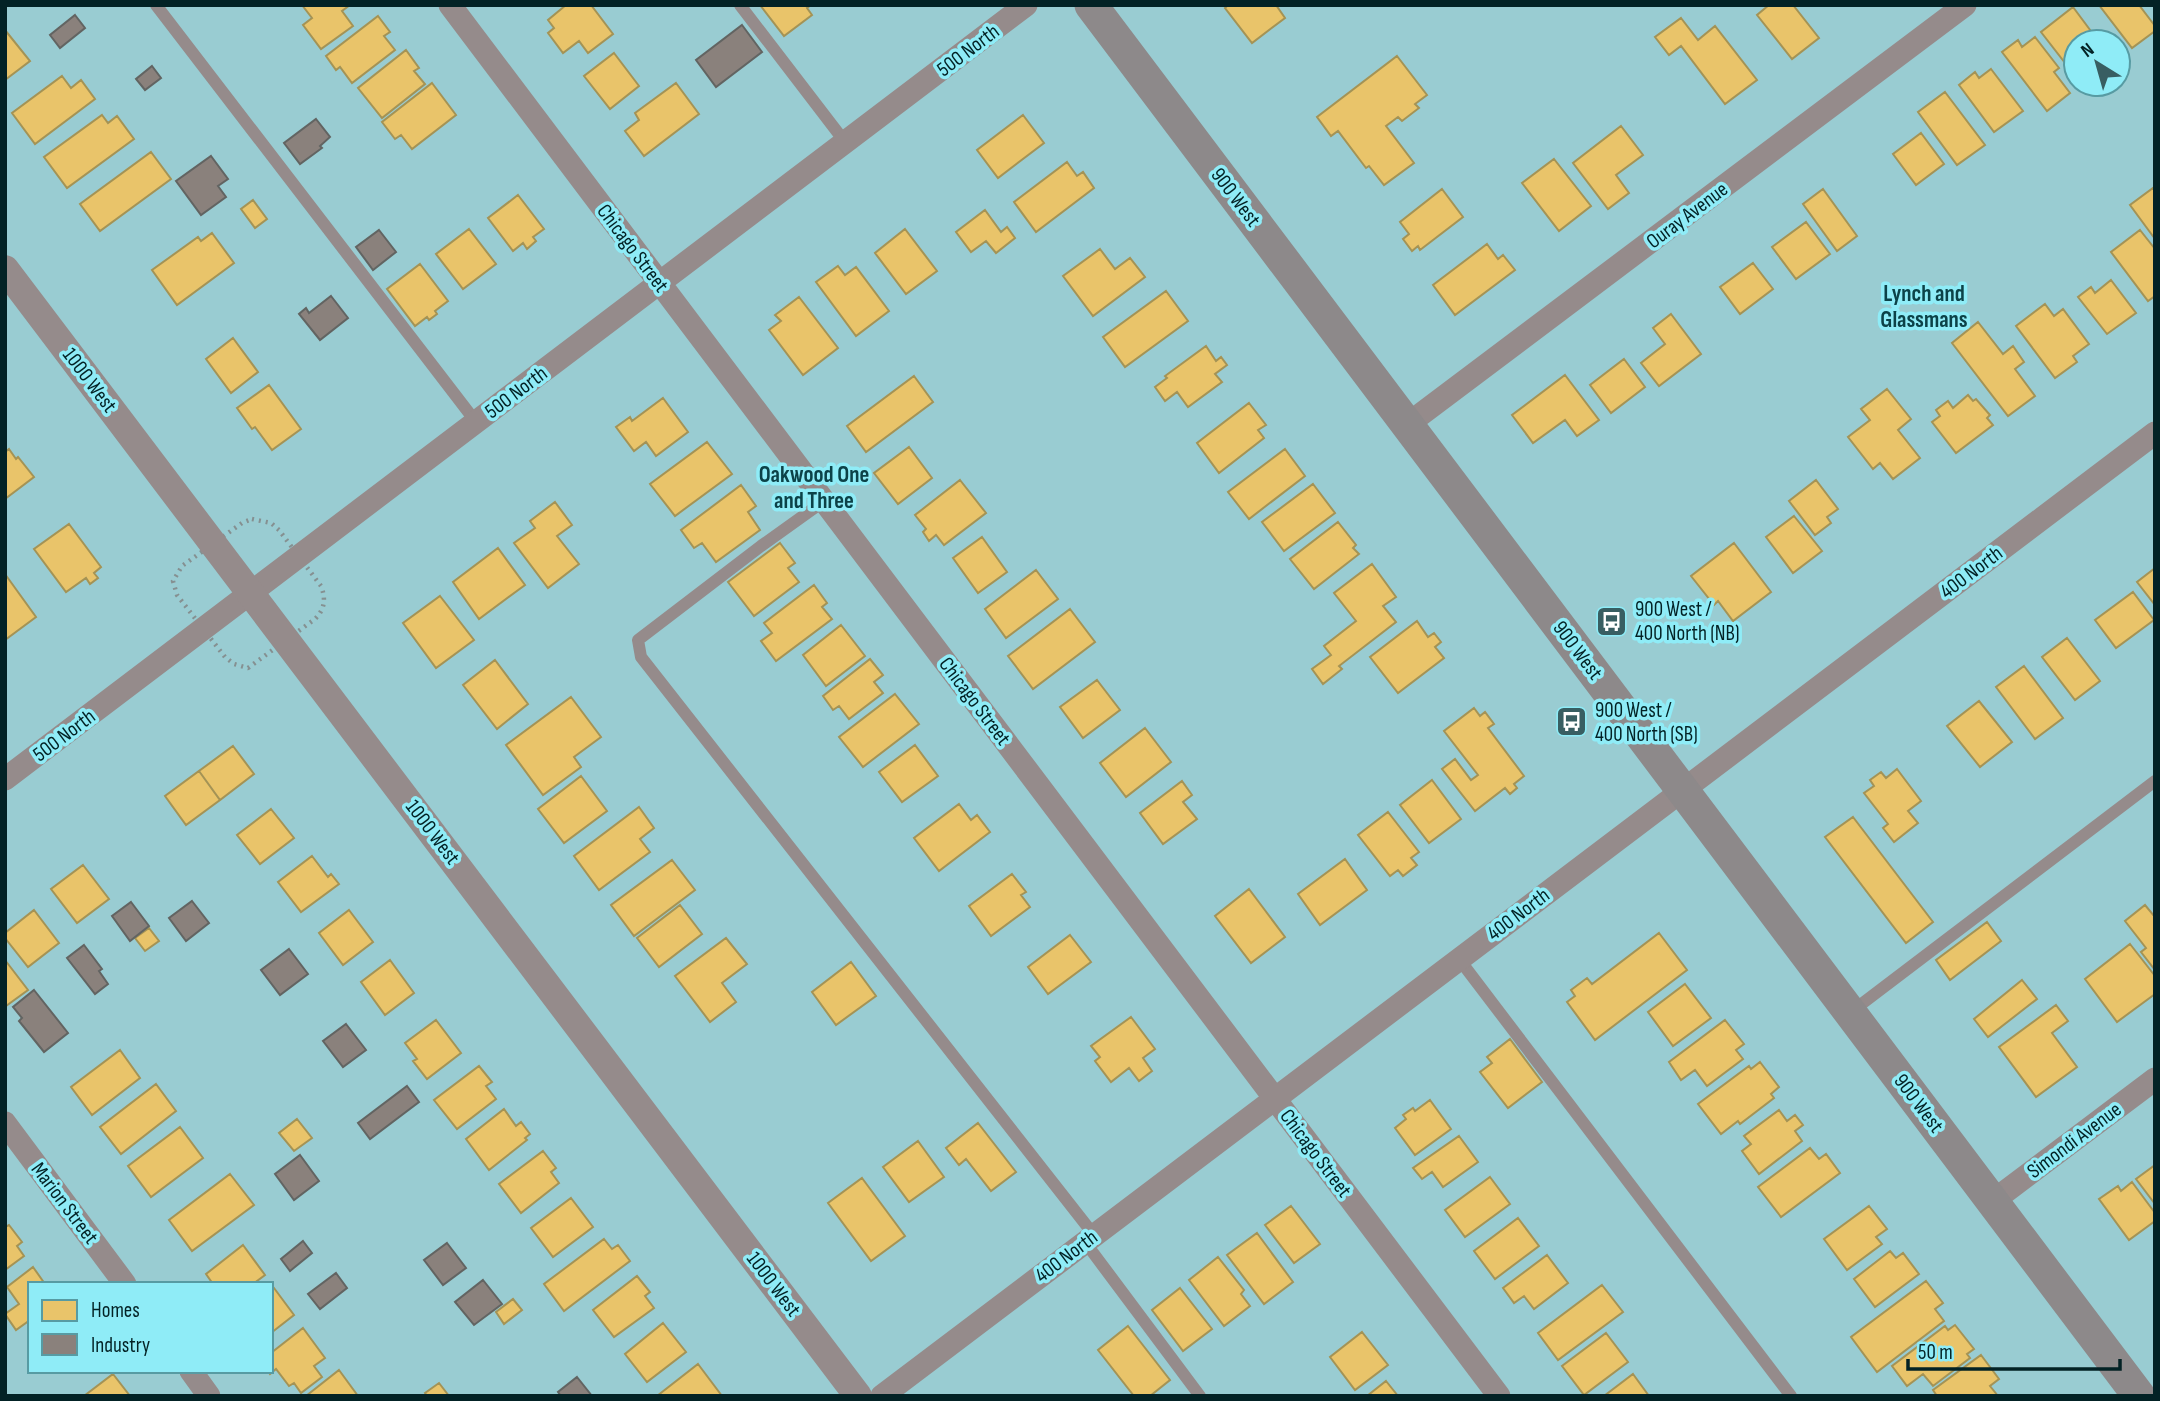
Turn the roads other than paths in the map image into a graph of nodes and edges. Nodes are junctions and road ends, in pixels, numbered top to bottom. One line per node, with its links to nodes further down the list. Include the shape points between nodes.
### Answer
1 (156, 5): 10 (lane)
2 (450, 5): 9 (street, Chicago Street)
3 (740, 5): 7 (lane)
4 (1026, 5): 7 (street, 500 North)
5 (1091, 5): 11 (main road, 900 West)
6 (1965, 5): 11 (street, Ouray Avenue)
7 (845, 142): 9 (street, 500 North)
8 (5, 268): 14 (street, 1000 West)
9 (660, 283): 10 (street, 500 North); 13 (street, Chicago Street)
10 (476, 422): 14 (street, 500 North)
11 (1408, 424): 17 (main road, 900 West)
12 (2155, 433): 17 (street, 400 North)
13 (824, 501): 21 (street, Chicago Street); 24 (lane, via 638,640 642,657)
14 (252, 593): 15 (street, 500 North); 29 (street, 1000 West)
15 (5, 779)
16 (2155, 781): 19 (lane)
17 (1683, 790): 18 (street, 400 North); 19 (main road, 900 West)
18 (1459, 959): 21 (street, 400 North); 33 (lane)
19 (1850, 1012): 23 (main road, 900 West)
20 (2155, 1079): 23 (street, Simondi Avenue)
21 (1275, 1098): 24 (street, 400 North); 32 (street, Chicago Street)
22 (5, 1123): 25 (street, Marion Street)
23 (1993, 1201): 27 (main road, 900 West)
24 (1089, 1239): 30 (street, 400 North); 31 (lane)
25 (124, 1282)
26 (192, 1373): 28 (street)
27 (2141, 1393)
28 (209, 1396)
29 (858, 1396)
30 (882, 1396)
31 (1200, 1396)
32 (1499, 1396)
33 (1791, 1396)

